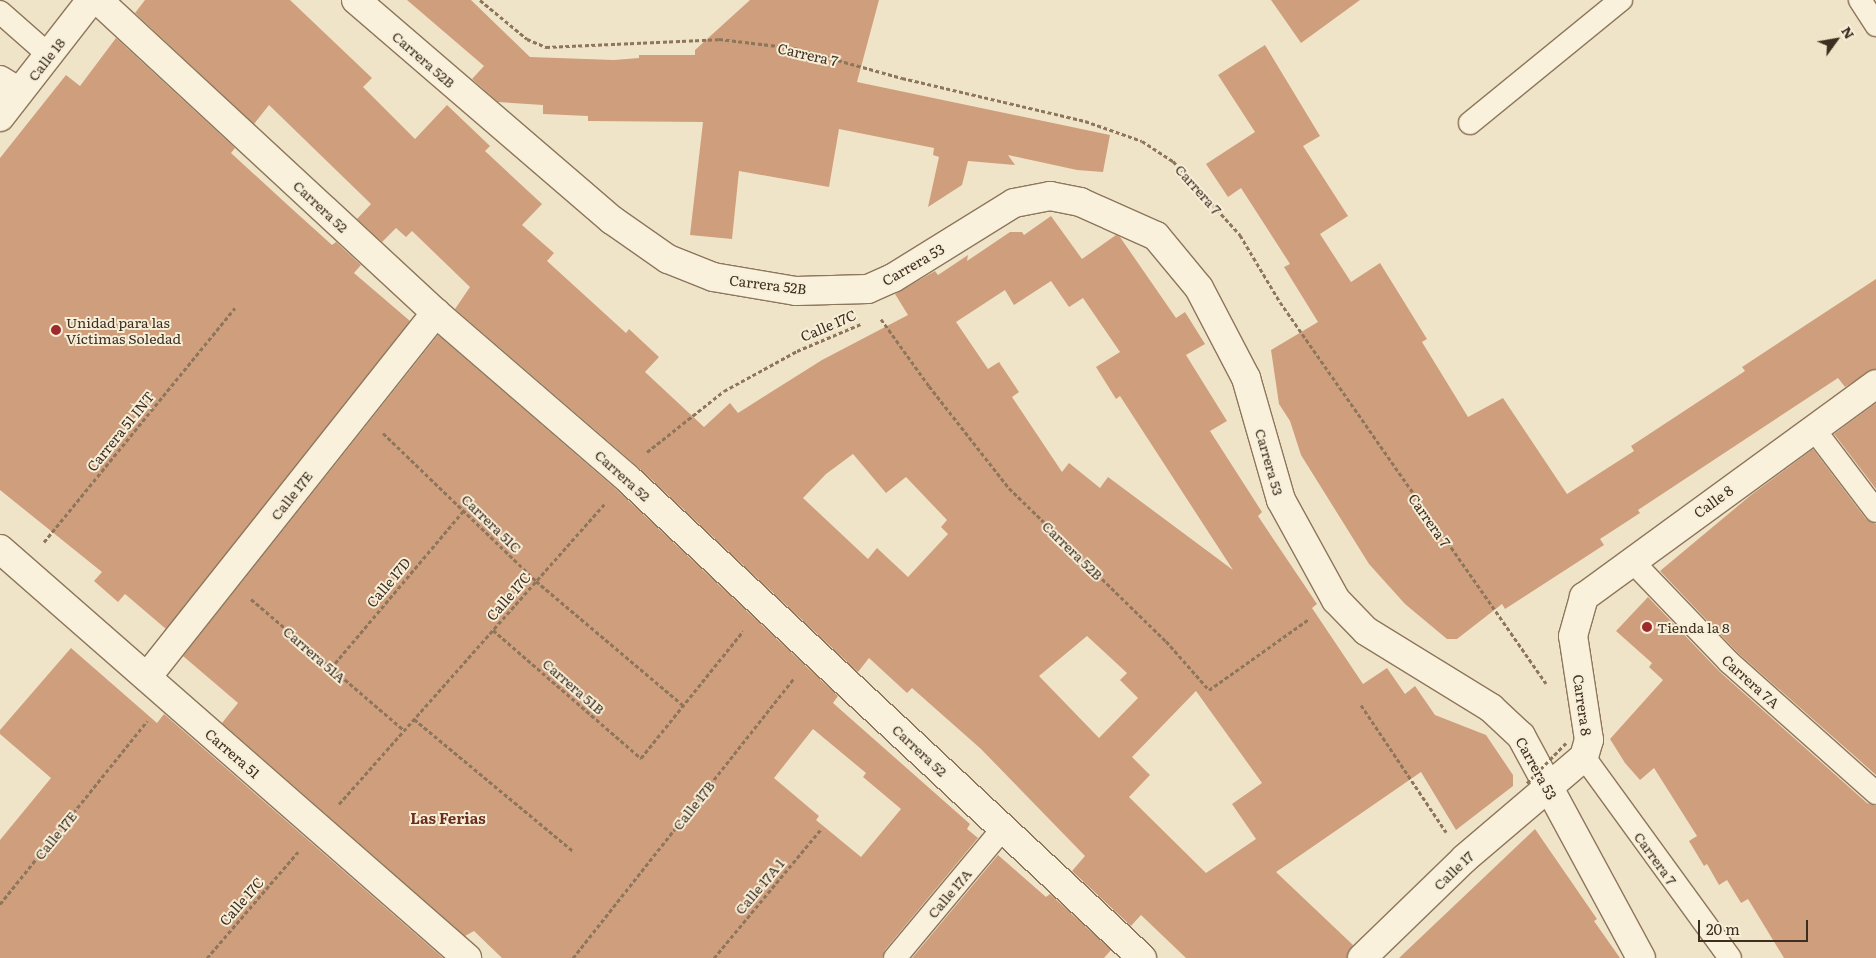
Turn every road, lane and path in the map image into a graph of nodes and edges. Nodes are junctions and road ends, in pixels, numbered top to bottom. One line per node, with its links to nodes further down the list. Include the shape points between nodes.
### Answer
1 (91, 0): 9 (street, Calle 18)
2 (98, 0): 15 (street, Carrera 52)
3 (356, 0): 13 (street, Carrera 52B, via 546,166 612,220 668,259 714,277 788,289)
4 (480, 0): 35 (path, Carrera 7, via 527,39 546,47 719,39 794,48 902,78 1085,121 1142,141 1174,161 1240,234 1280,302)
5 (1621, 0): 12 (lane)
6 (1860, 0): 8 (lane)
7 (0, 12): 9 (lane)
8 (1876, 25)
9 (49, 55): 10 (street, Calle 18)
10 (10, 86): 11 (street, Calle 18)
11 (0, 117)
12 (1470, 123)
13 (868, 288): 28 (street, Carrera 53, via 893,278 1014,203 1050,196 1080,202 1156,236 1199,288 1246,378 1281,500)
14 (235, 308): 25 (path, Carrera 51 INT)
15 (436, 313): 18 (street, Calle 17E); 20 (street, Carrera 52)
16 (880, 316): 20 (path, Calle 17C, via 797,351 724,391 654,444); 28 (path, Carrera 52B, via 929,386 1009,488 1166,641 1209,690)
17 (1876, 384): 19 (street, Calle 8)
18 (359, 410): 21 (path, Carrera 51C); 26 (street, Calle 17E)
19 (1813, 428): 22 (lane); 24 (street, Calle 8)
20 (627, 478): 27 (path, Calle 17C); 29 (street, Carrera 52)
21 (462, 511): 27 (path, Carrera 51C); 33 (path, Calle 17D)
22 (1876, 511)
23 (0, 548): 25 (street, Carrera 51)
24 (1632, 561): 31 (street, Calle 8, via 1584,597); 43 (lane, Carrera 7A, via 1729,662)
25 (22, 568): 34 (street, Carrera 51)
26 (226, 578): 33 (path, Carrera 51A); 34 (street, Calle 17E)
27 (536, 581): 30 (path, Calle 17C); 38 (path, Carrera 51C)
28 (1336, 600): 42 (street, Carrera 53, via 1366,631 1490,708 1521,736)
29 (763, 605): 32 (street, Carrera 52); 38 (path)
30 (493, 630): 38 (path, Carrera 51B, via 641,758); 39 (path, Calle 17C)
31 (1573, 636): 41 (street, Carrera 8, via 1588,740)
32 (815, 652): 45 (street, Carrera 52); 53 (path, Calle 17B)
33 (331, 668): 40 (path, Carrera 51A)
34 (146, 677): 36 (street, Carrera 51)
35 (1550, 690)
36 (167, 696): 44 (street, Carrera 51); 49 (path, Calle 17E)
37 (1361, 705): 48 (path)
38 (684, 706)
39 (414, 719): 40 (path, Calle 17C); 47 (path)
40 (404, 730): 44 (path, Calle 17C)
41 (1575, 750): 42 (street); 42 (path, bridge); 58 (lane, Carrera 7)
42 (1537, 784): 48 (street, Calle 17); 57 (street, Carrera 53)
43 (1876, 793)
44 (318, 828): 51 (path, Calle 17C); 52 (street, Carrera 51)
45 (1004, 828): 50 (street, Carrera 52); 55 (lane, Calle 17A)
46 (822, 829): 54 (path, Calle 17A 1)
47 (574, 852)
48 (1464, 859): 56 (street, Calle 17)
49 (0, 904)
50 (1135, 956)
51 (209, 957)
52 (467, 958)
53 (573, 958)
54 (714, 958)
55 (895, 958)
56 (1362, 958)
57 (1641, 958)
58 (1730, 958)

